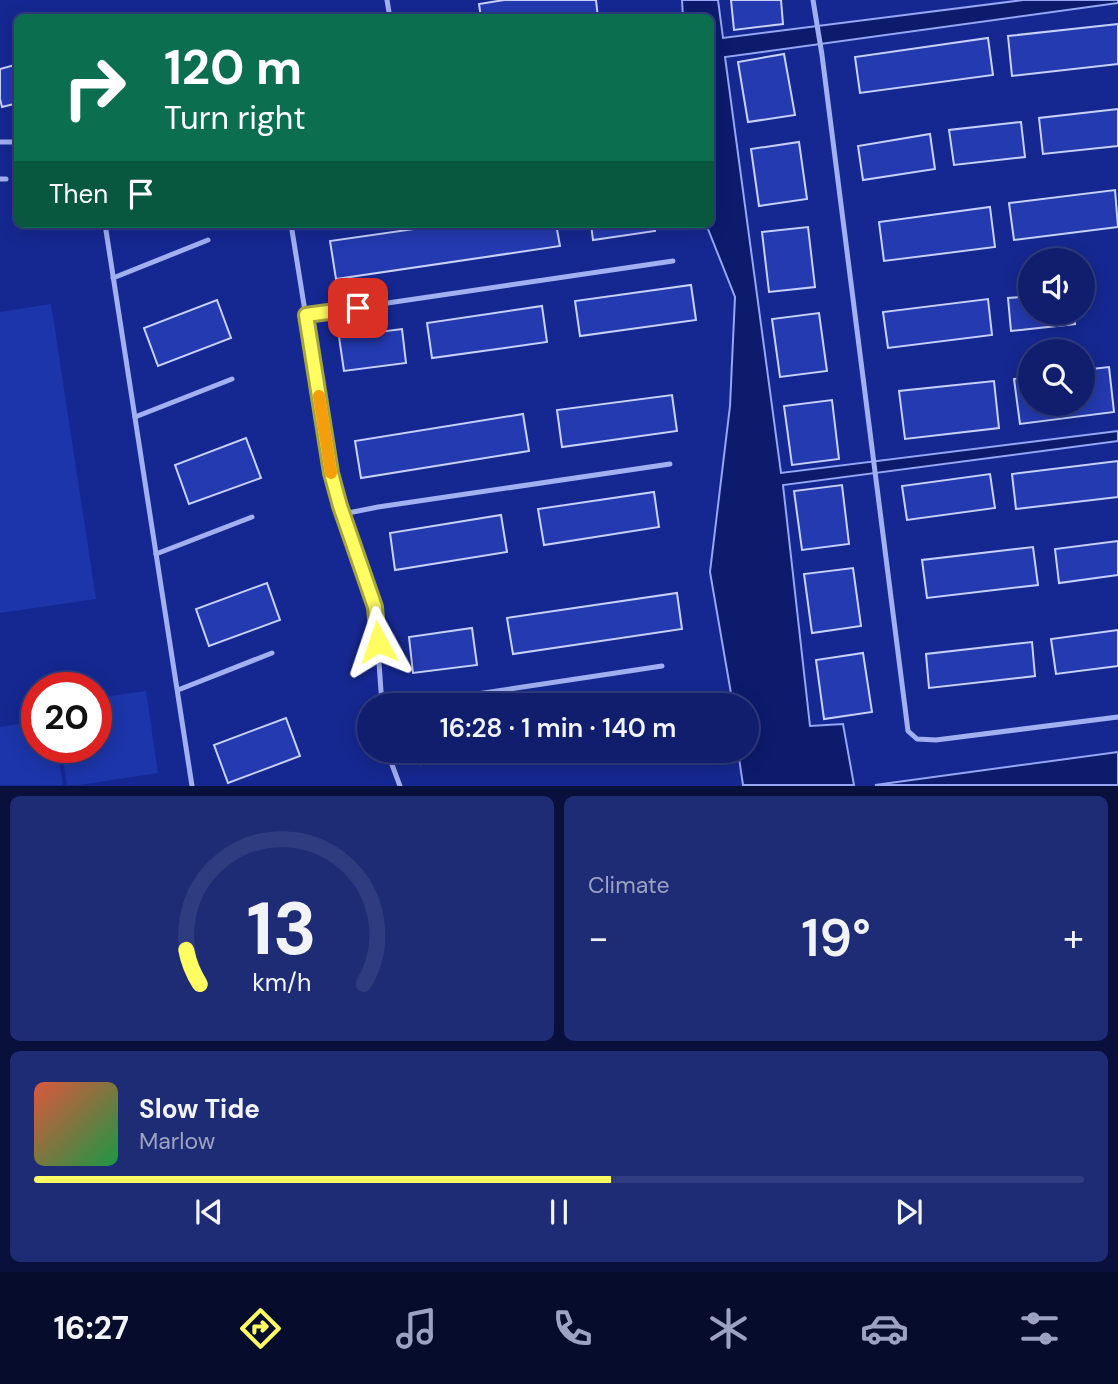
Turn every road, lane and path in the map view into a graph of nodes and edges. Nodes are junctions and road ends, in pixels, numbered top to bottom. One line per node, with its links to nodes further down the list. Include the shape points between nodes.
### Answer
1 (813, 0): 19 (lane, via 908,731 917,739 936,740)
2 (106, 228): 6 (lane)
3 (292, 228): 7 (lane)
4 (208, 240): 6 (lane)
5 (673, 261): 7 (lane)
6 (113, 278): 9 (lane)
7 (306, 315): 11 (lane, via 331,473)
8 (232, 379): 9 (lane)
9 (135, 417): 13 (lane)
10 (670, 464): 11 (lane)
11 (343, 514): 17 (lane, via 375,607)
12 (252, 517): 13 (lane)
13 (156, 554): 16 (lane)
14 (272, 653): 16 (lane)
15 (662, 666): 18 (lane)
16 (178, 690): 22 (lane)
17 (381, 693)
18 (483, 693)
19 (1118, 716)
20 (391, 763): 21 (lane)
21 (398, 785)
22 (192, 786)

